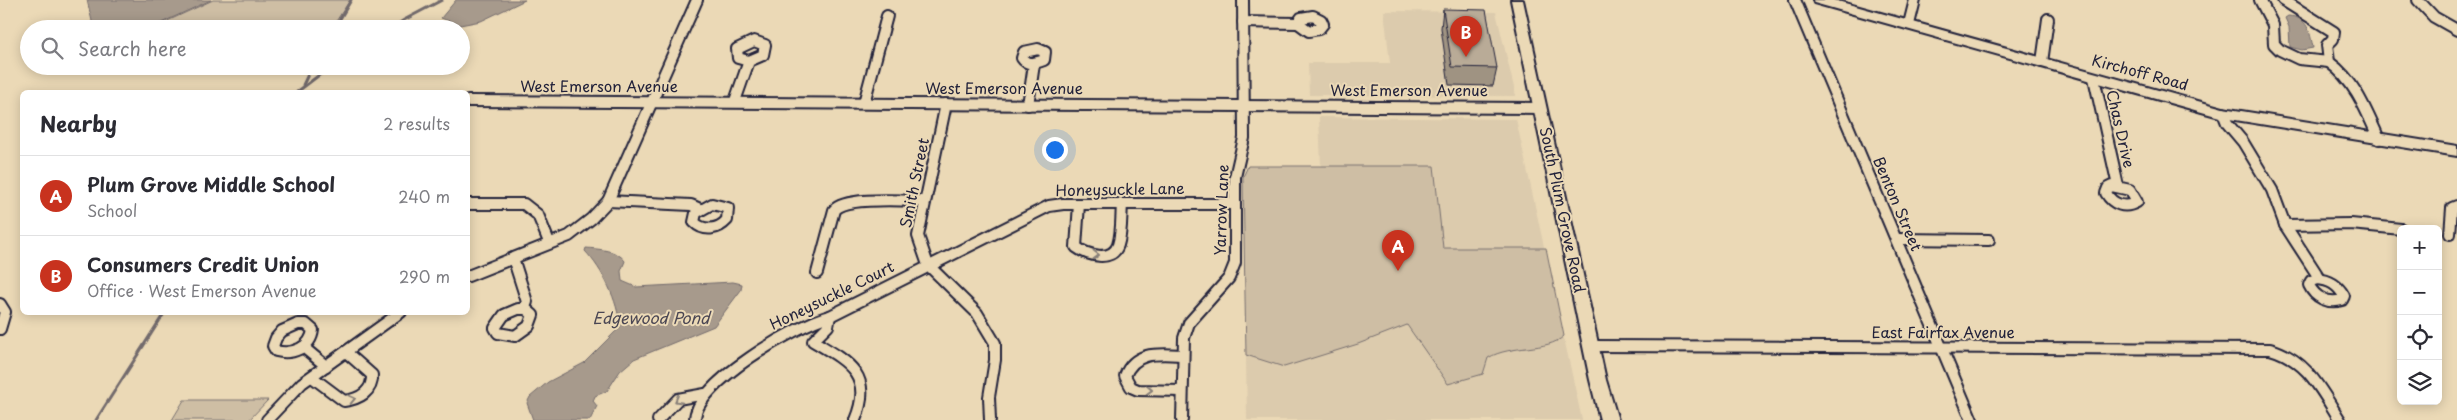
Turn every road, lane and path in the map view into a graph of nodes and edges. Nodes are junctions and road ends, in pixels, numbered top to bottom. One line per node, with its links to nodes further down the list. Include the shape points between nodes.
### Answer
1 (697, 0): 23 (street)
2 (1243, 0): 12 (street, Yarrow Lane)
3 (1517, 0): 28 (main road, South Plum Grove Road)
4 (1795, 0): 44 (street, Benton Street)
5 (1819, 0): 14 (main road, Kirchoff Road)
6 (1915, 0): 14 (street)
7 (2260, 0): 18 (street, via 2274,24 2274,44 2279,50 2300,61)
8 (2283, 0): 18 (street, via 2334,32 2327,45)
9 (2418, 0): 15 (street, via 2434,17)
10 (887, 16): 24 (street)
11 (2048, 19): 17 (street)
12 (1243, 22): 13 (street); 27 (street, Yarrow Lane)
13 (1298, 23)
14 (1908, 24): 17 (main road, Kirchoff Road)
15 (2457, 30)
16 (749, 61): 21 (street)
17 (2042, 62): 20 (main road, Kirchoff Road)
18 (2328, 62): 30 (street, via 2345,74)
19 (1034, 64): 26 (street)
20 (2094, 78): 29 (main road, Kirchoff Road); 32 (street, Chas Drive)
21 (735, 101): 23 (street, West Emerson Avenue); 24 (street, West Emerson Avenue)
22 (470, 102): 23 (street, West Emerson Avenue)
23 (653, 102): 33 (street)
24 (864, 103): 25 (street, West Emerson Avenue)
25 (946, 104): 26 (street, West Emerson Avenue); 34 (street, Smith Street)
26 (1028, 105): 27 (street, West Emerson Avenue)
27 (1244, 105): 28 (street, West Emerson Avenue); 38 (street, Yarrow Lane, via 1244,138 1235,177)
28 (1540, 108): 59 (main road, South Plum Grove Road)
29 (2223, 113): 30 (main road, Kirchoff Road); 41 (street, via 2272,190)
30 (2379, 139): 31 (main road, Kirchoff Road)
31 (2457, 151)
32 (2118, 186)
33 (608, 201): 40 (street, via 691,205); 46 (street, via 568,236)
34 (925, 201): 48 (street, Smith Street, via 918,236); 49 (street, via 845,202 838,205)
35 (470, 204): 46 (street, via 524,204 532,207)
36 (1079, 204): 37 (street, Honeysuckle Lane); 37 (street, one-way to 37, via 1076,247 1087,255 1103,256 1118,246); 48 (street, Honeysuckle Lane, via 1049,206)
37 (1122, 204): 38 (street, Honeysuckle Lane)
38 (1235, 204): 63 (street, Yarrow Lane, via 1233,272 1189,323)
39 (2457, 206): 43 (street, via 2452,208)
40 (700, 209)
41 (2285, 225): 42 (street, via 2351,224); 51 (street)
42 (2397, 229)
43 (2454, 234)
44 (1897, 239): 45 (street); 61 (street, Benton Street)
45 (1989, 240)
46 (549, 242): 47 (street)
47 (513, 258): 50 (street); 53 (street, via 527,302)
48 (928, 265): 55 (street, Honeysuckle Court); 72 (street, Smith Street, via 977,313 995,344 989,397)
49 (817, 273)
50 (470, 275)
51 (2320, 279)
52 (0, 304): 56 (street, via 5,312)
53 (524, 309)
54 (397, 315): 62 (street)
55 (830, 316): 57 (street, Honeysuckle Court, via 818,318); 58 (street, via 828,326)
56 (0, 328)
57 (794, 331): 58 (street, via 805,340); 67 (street, Honeysuckle Court, via 770,343)
58 (813, 340): 71 (street, via 849,364 860,378 862,404)
59 (1591, 346): 61 (street, East Fairfax Avenue); 74 (main road, South Plum Grove Road)
60 (303, 347): 64 (street)
61 (1942, 348): 75 (street, Benton Street); 76 (street, East Fairfax Avenue, via 2282,351 2308,370)
62 (346, 352): 64 (street); 65 (street, one-way to 62, via 344,401 361,397 370,388 372,376)
63 (1183, 355): 66 (street, Yarrow Lane); 66 (street, one-way to 66, via 1136,357 1129,362 1125,376 1131,387 1138,390)
64 (326, 366): 65 (street)
65 (312, 377): 68 (street, via 284,400)
66 (1182, 392): 73 (street, Yarrow Lane)
67 (705, 394): 69 (street, Honeysuckle Court, one-way to 69, via 678,398); 70 (street, Honeysuckle Court, via 697,404)
68 (267, 420)
69 (658, 420)
70 (695, 420)
71 (855, 420)
72 (990, 420)
73 (1182, 420)
74 (1609, 420)
75 (1972, 420)
76 (2340, 420)

